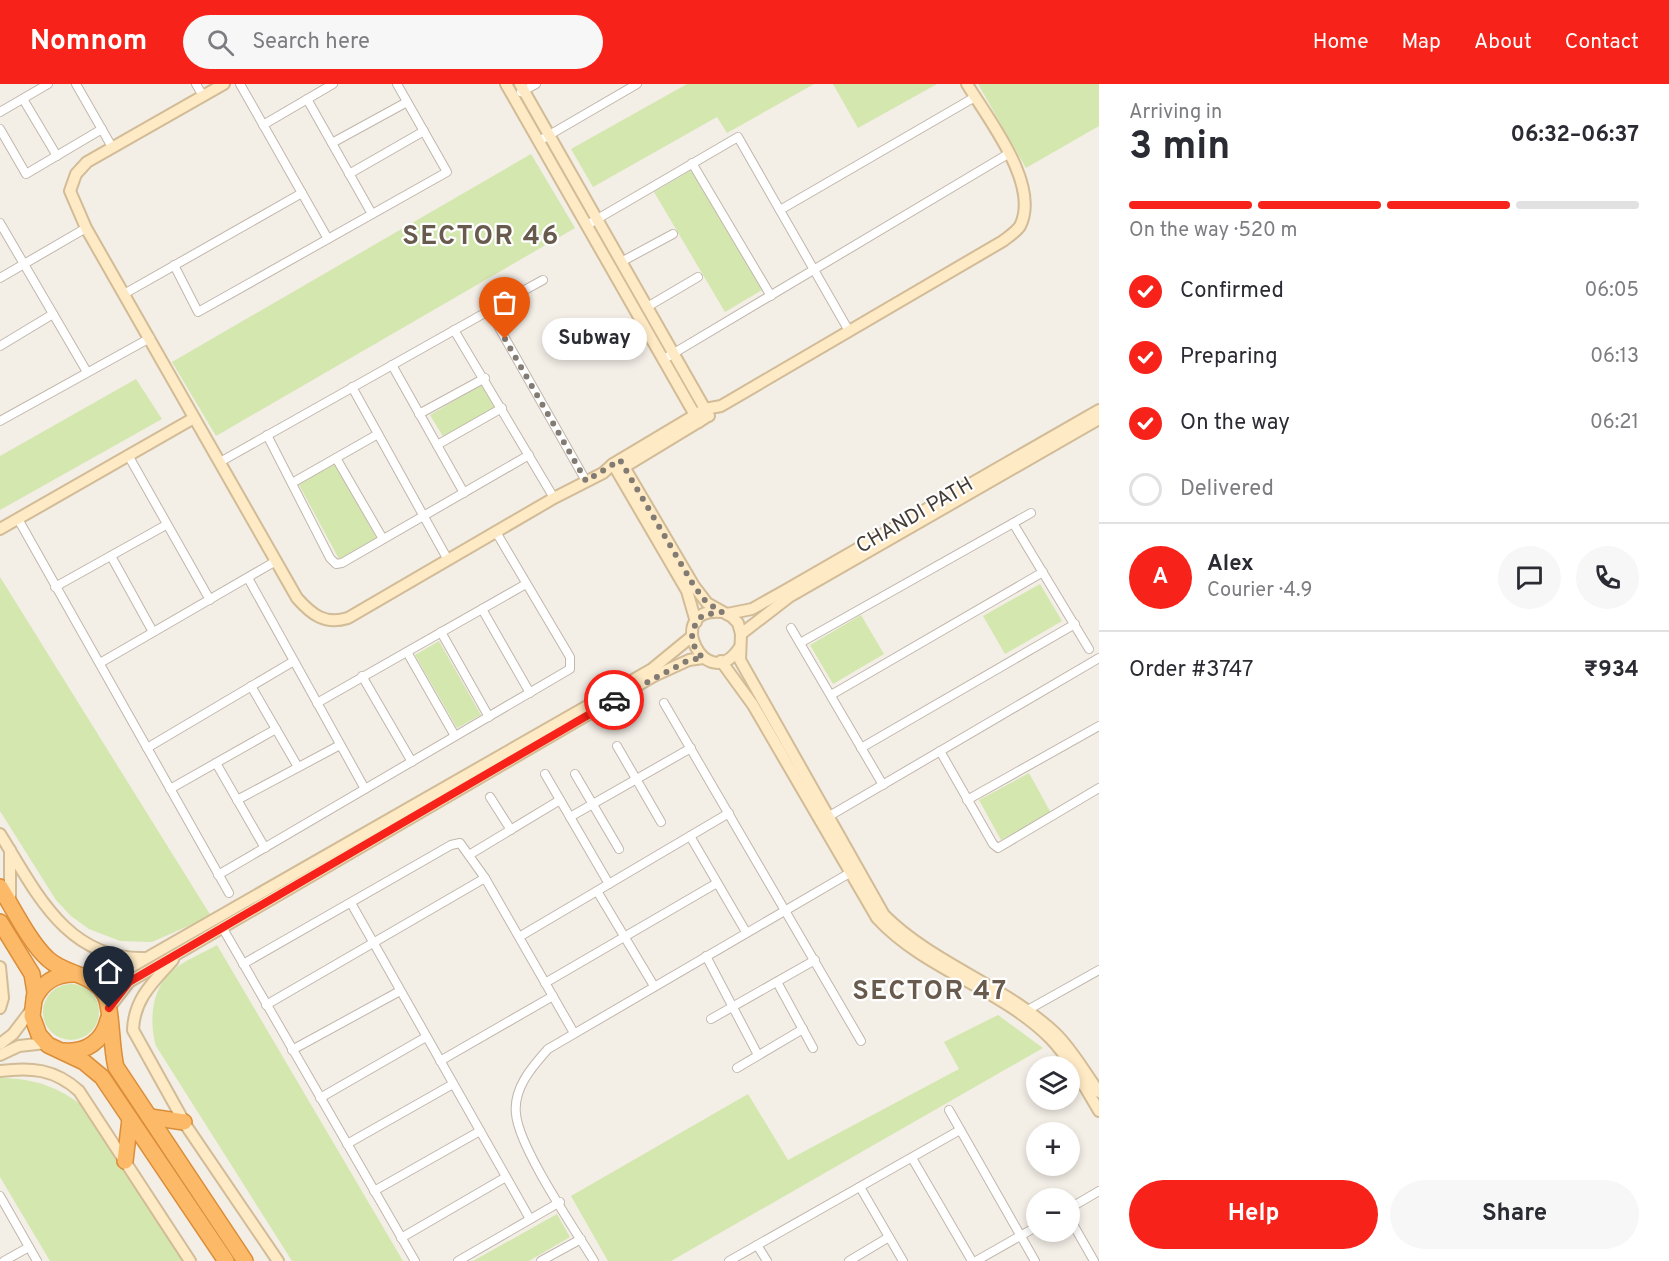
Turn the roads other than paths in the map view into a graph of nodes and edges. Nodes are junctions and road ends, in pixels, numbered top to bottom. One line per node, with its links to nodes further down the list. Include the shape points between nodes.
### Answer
1 (48, 84): 16 (street)
2 (76, 84): 22 (street)
3 (196, 84): 13 (street)
4 (225, 84): 13 (street)
5 (240, 84): 20 (street)
6 (333, 84): 17 (street)
7 (397, 84): 18 (street)
8 (506, 84): 14 (street)
9 (536, 84): 12 (street)
10 (637, 84): 24 (street)
11 (968, 84): 15 (street)
12 (522, 87): 14 (street); 24 (street)
13 (203, 96): 26 (street)
14 (513, 97): 24 (street)
15 (975, 97): 27 (street); 32 (street)
16 (23, 99): 19 (street); 28 (street)
17 (307, 99): 20 (street); 25 (street)
18 (407, 102): 23 (street); 25 (street)
19 (0, 112)
20 (263, 125): 31 (street)
21 (0, 129): 28 (street, via 26,174)
22 (102, 129): 26 (street); 28 (street)
23 (424, 131): 30 (street); 33 (street, via 447,172)
24 (544, 138): 34 (street)
25 (332, 144): 30 (street)
26 (112, 147): 36 (street, via 87,162 76,174 70,191)
27 (1008, 154): 42 (street); 52 (street, via 1025,190 1025,211 1018,229)
28 (57, 156)
29 (692, 164): 32 (street, via 738,137); 34 (street); 47 (street)
30 (349, 174): 33 (street)
31 (302, 193): 38 (street); 41 (street)
32 (780, 210): 42 (street)
33 (372, 214): 38 (street)
34 (592, 222): 39 (street); 55 (street)
35 (0, 223): 40 (street)
36 (86, 228): 40 (street); 46 (street)
37 (673, 234): 39 (street)
38 (328, 239): 41 (street, via 198,312)
39 (621, 262): 48 (street)
40 (23, 264): 44 (street); 49 (street)
41 (174, 266): 46 (street)
42 (814, 270): 47 (street); 52 (street)
43 (698, 277): 48 (street)
44 (0, 278)
45 (543, 280): 75 (street, via 501,303 493,317)
46 (124, 294): 53 (street)
47 (771, 296): 55 (street)
48 (647, 307): 55 (street)
49 (53, 314): 54 (street); 57 (street)
50 (483, 314): 51 (street)
51 (454, 330): 56 (street); 58 (street)
52 (849, 331): 63 (street)
53 (150, 338): 57 (street); 64 (street)
54 (0, 346)
55 (669, 356): 63 (street)
56 (392, 364): 59 (street); 62 (street)
57 (87, 372): 66 (street)
58 (485, 378): 60 (street); 62 (street)
59 (352, 387): 67 (street); 68 (street)
60 (502, 408): 69 (street); 70 (street)
61 (1099, 410): 96 (street, CHANDI PATH, via 752,609)
62 (419, 414): 69 (street)
63 (705, 414): 74 (street)
64 (194, 417): 71 (street); 73 (street)
65 (1099, 419): 102 (street, CHANDI PATH, via 789,597)
66 (0, 421)
67 (267, 435): 73 (street); 76 (street)
68 (378, 435): 72 (street); 80 (street)
69 (437, 445): 77 (street)
70 (529, 455): 77 (street); 78 (street)
71 (128, 456): 81 (street); 83 (street)
72 (336, 458): 76 (street); 86 (street)
73 (220, 462): 89 (street)
74 (619, 465): 75 (street); 96 (street, via 694,586 707,603); 97 (street, via 687,591)
75 (586, 481): 78 (street)
76 (292, 483): 86 (street, via 336,564)
77 (464, 493): 80 (street)
78 (554, 498): 85 (street)
79 (1031, 513): 82 (street)
80 (423, 516): 86 (street); 88 (street)
81 (18, 519): 84 (street); 93 (street)
82 (1013, 523): 90 (street); 104 (street)
83 (166, 525): 87 (street); 94 (street)
84 (0, 529)
85 (496, 532): 88 (street); 92 (street)
86 (383, 539)
87 (111, 556): 93 (street); 100 (street)
88 (448, 560): 89 (street, via 339,621 312,615 297,598)
89 (276, 561): 91 (street)
90 (1043, 572): 98 (street); 116 (street)
91 (248, 578): 94 (street); 110 (street)
92 (526, 584): 95 (street); 115 (street, via 572,663 570,669)
93 (55, 587): 112 (street)
94 (210, 600): 100 (street)
95 (482, 609): 101 (street); 115 (street)
96 (724, 613): 97 (street, via 703,615); 102 (street, via 738,623)
97 (696, 622): 103 (street)
98 (1075, 624): 106 (street); 127 (street)
99 (791, 628): 104 (street)
100 (153, 632): 112 (street)
101 (441, 632): 107 (street); 119 (street)
102 (741, 634): 105 (street)
103 (691, 637): 108 (street); 174 (street, via 652,669)
104 (800, 643): 116 (street)
105 (740, 647): 111 (street); 146 (street, via 740,660)
106 (1089, 649)
107 (407, 652): 113 (street); 122 (street)
108 (703, 658): 111 (street); 167 (street, via 654,676)
109 (1099, 658): 128 (street)
110 (294, 661): 114 (street); 117 (street)
111 (721, 661): 146 (street)
112 (100, 663): 125 (street)
113 (362, 676): 117 (street); 129 (street)
114 (251, 686): 121 (street); 125 (street)
115 (530, 693): 119 (street)
116 (831, 695): 127 (street)
117 (317, 703): 123 (street)
118 (664, 703): 126 (street)
119 (489, 717): 122 (street)
120 (1099, 726): 142 (street)
121 (276, 729): 130 (street); 131 (street)
122 (455, 736): 129 (street)
123 (340, 745): 131 (street); 138 (street)
124 (617, 746): 134 (street)
125 (147, 748): 137 (street)
126 (691, 748): 134 (street); 144 (street)
127 (861, 748): 135 (street)
128 (940, 751): 135 (street); 142 (street)
129 (412, 762): 138 (street)
130 (216, 763): 137 (street); 140 (street)
131 (298, 767): 140 (street)
132 (544, 774): 141 (street)
133 (575, 774): 143 (street)
134 (636, 779): 143 (street); 147 (street)
135 (883, 785): 146 (street)
136 (1099, 788): 142 (street, via 998,848)
137 (170, 789): 156 (street)
138 (365, 789): 151 (street)
139 (490, 797): 148 (street)
140 (237, 800): 151 (street)
141 (560, 800): 145 (street); 148 (street)
142 (967, 800)
143 (592, 804): 145 (street); 152 (street)
144 (729, 813): 150 (street); 165 (street)
145 (570, 817): 159 (street)
146 (824, 819): 155 (street)
147 (661, 822)
148 (511, 830): 154 (street)
149 (0, 834): 153 (street)
150 (690, 836): 158 (street); 159 (street)
151 (264, 848): 156 (street)
152 (619, 849)
153 (10, 850): 163 (street); 174 (street, via 57,920 72,935 109,954)
154 (469, 855): 157 (street); 164 (street, via 463,845 456,843)
155 (854, 870): 165 (street); 190 (street, via 884,915 904,935)
156 (218, 875): 162 (street)
157 (485, 878): 169 (street); 171 (street)
158 (717, 883): 168 (street); 170 (street)
159 (609, 884): 161 (street)
160 (0, 886): 163 (highway)
161 (597, 891): 169 (street); 170 (street)
162 (229, 893)
163 (10, 902): 179 (highway, via 43,955 60,968)
164 (351, 903): 171 (street); 176 (street)
165 (785, 910): 168 (street); 175 (street)
166 (1, 925): 186 (highway, via 32,974)
167 (222, 927): 172 (street); 176 (street)
168 (746, 932): 173 (street)
169 (519, 937): 181 (street)
170 (624, 937): 181 (street); 182 (street)
171 (373, 943): 183 (street); 185 (street)
172 (181, 951): 189 (street, via 129,982); 213 (street, via 141,996 133,1030)
173 (706, 956): 182 (street); 188 (street)
174 (147, 958): 179 (street, via 124,972)
175 (815, 960): 180 (street); 195 (street)
176 (243, 964): 185 (street)
177 (0, 968): 187 (street)
178 (1099, 970): 190 (street)
179 (86, 978): 186 (highway, via 61,975 49,981 39,990); 189 (highway, via 101,990)
180 (777, 982): 188 (street); 192 (street)
181 (545, 983): 184 (street)
182 (654, 986): 193 (street)
183 (400, 991): 194 (street); 200 (street)
184 (553, 996): 193 (street); 203 (street)
185 (266, 1005): 200 (street)
186 (32, 1006): 196 (highway, via 35,1029); 197 (street, via 13,1034)
187 (0, 1008)
188 (731, 1008): 191 (street); 202 (street)
189 (109, 1011): 199 (highway, via 106,1028 94,1044 82,1050); 211 (highway, via 116,1067)
190 (1023, 1012): 207 (street, via 1056,1034); 210 (street, via 1051,1039)
191 (711, 1019)
192 (803, 1029): 198 (street); 202 (street)
193 (574, 1034): 224 (street, via 548,1049 529,1071 520,1089 516,1112 522,1137)
194 (426, 1036): 203 (street); 208 (street)
195 (861, 1041)
196 (46, 1043): 199 (highway); 201 (street, via 19,1046)
197 (0, 1044)
198 (813, 1048)
199 (61, 1050): 212 (highway, via 96,1071)
200 (292, 1050): 208 (street)
201 (0, 1055)
202 (758, 1055): 204 (street)
203 (440, 1061): 206 (street)
204 (737, 1068)
205 (0, 1071): 218 (street, via 32,1068 67,1081 84,1097)
206 (453, 1084): 215 (street); 216 (street)
207 (1099, 1092)
208 (320, 1098): 216 (street)
209 (949, 1110): 214 (street)
210 (1099, 1111)
211 (150, 1117): 213 (highway); 239 (highway)
212 (130, 1119): 218 (highway); 238 (highway)
213 (184, 1122): 240 (street)
214 (960, 1130): 217 (street); 228 (street)
215 (480, 1131): 219 (street); 221 (street)
216 (347, 1144): 221 (street)
217 (912, 1158): 220 (street); 249 (street)
218 (125, 1161): 237 (street)
219 (506, 1177): 226 (street); 231 (street)
220 (860, 1187): 229 (street); 233 (street)
221 (374, 1191): 231 (street)
222 (1099, 1191): 225 (street)
223 (0, 1196): 234 (street)
224 (560, 1202): 226 (street); 232 (street)
225 (1080, 1202)
226 (530, 1220): 242 (street)
227 (1026, 1233): 228 (street)
228 (1021, 1236): 249 (street); 250 (street)
229 (889, 1237): 247 (street); 248 (street)
230 (1080, 1237): 251 (street)
231 (401, 1238): 241 (street)
232 (581, 1239): 243 (street); 244 (street)
233 (758, 1245): 245 (street); 246 (street)
234 (29, 1247): 235 (street); 236 (street)
235 (3, 1261)
236 (37, 1261)
237 (190, 1261)
238 (226, 1261)
239 (246, 1261)
240 (278, 1261)
241 (415, 1261)
242 (458, 1261)
243 (541, 1261)
244 (594, 1261)
245 (729, 1261)
246 (767, 1261)
247 (849, 1261)
248 (903, 1261)
249 (974, 1261)
250 (1035, 1261)
251 (1094, 1261)

